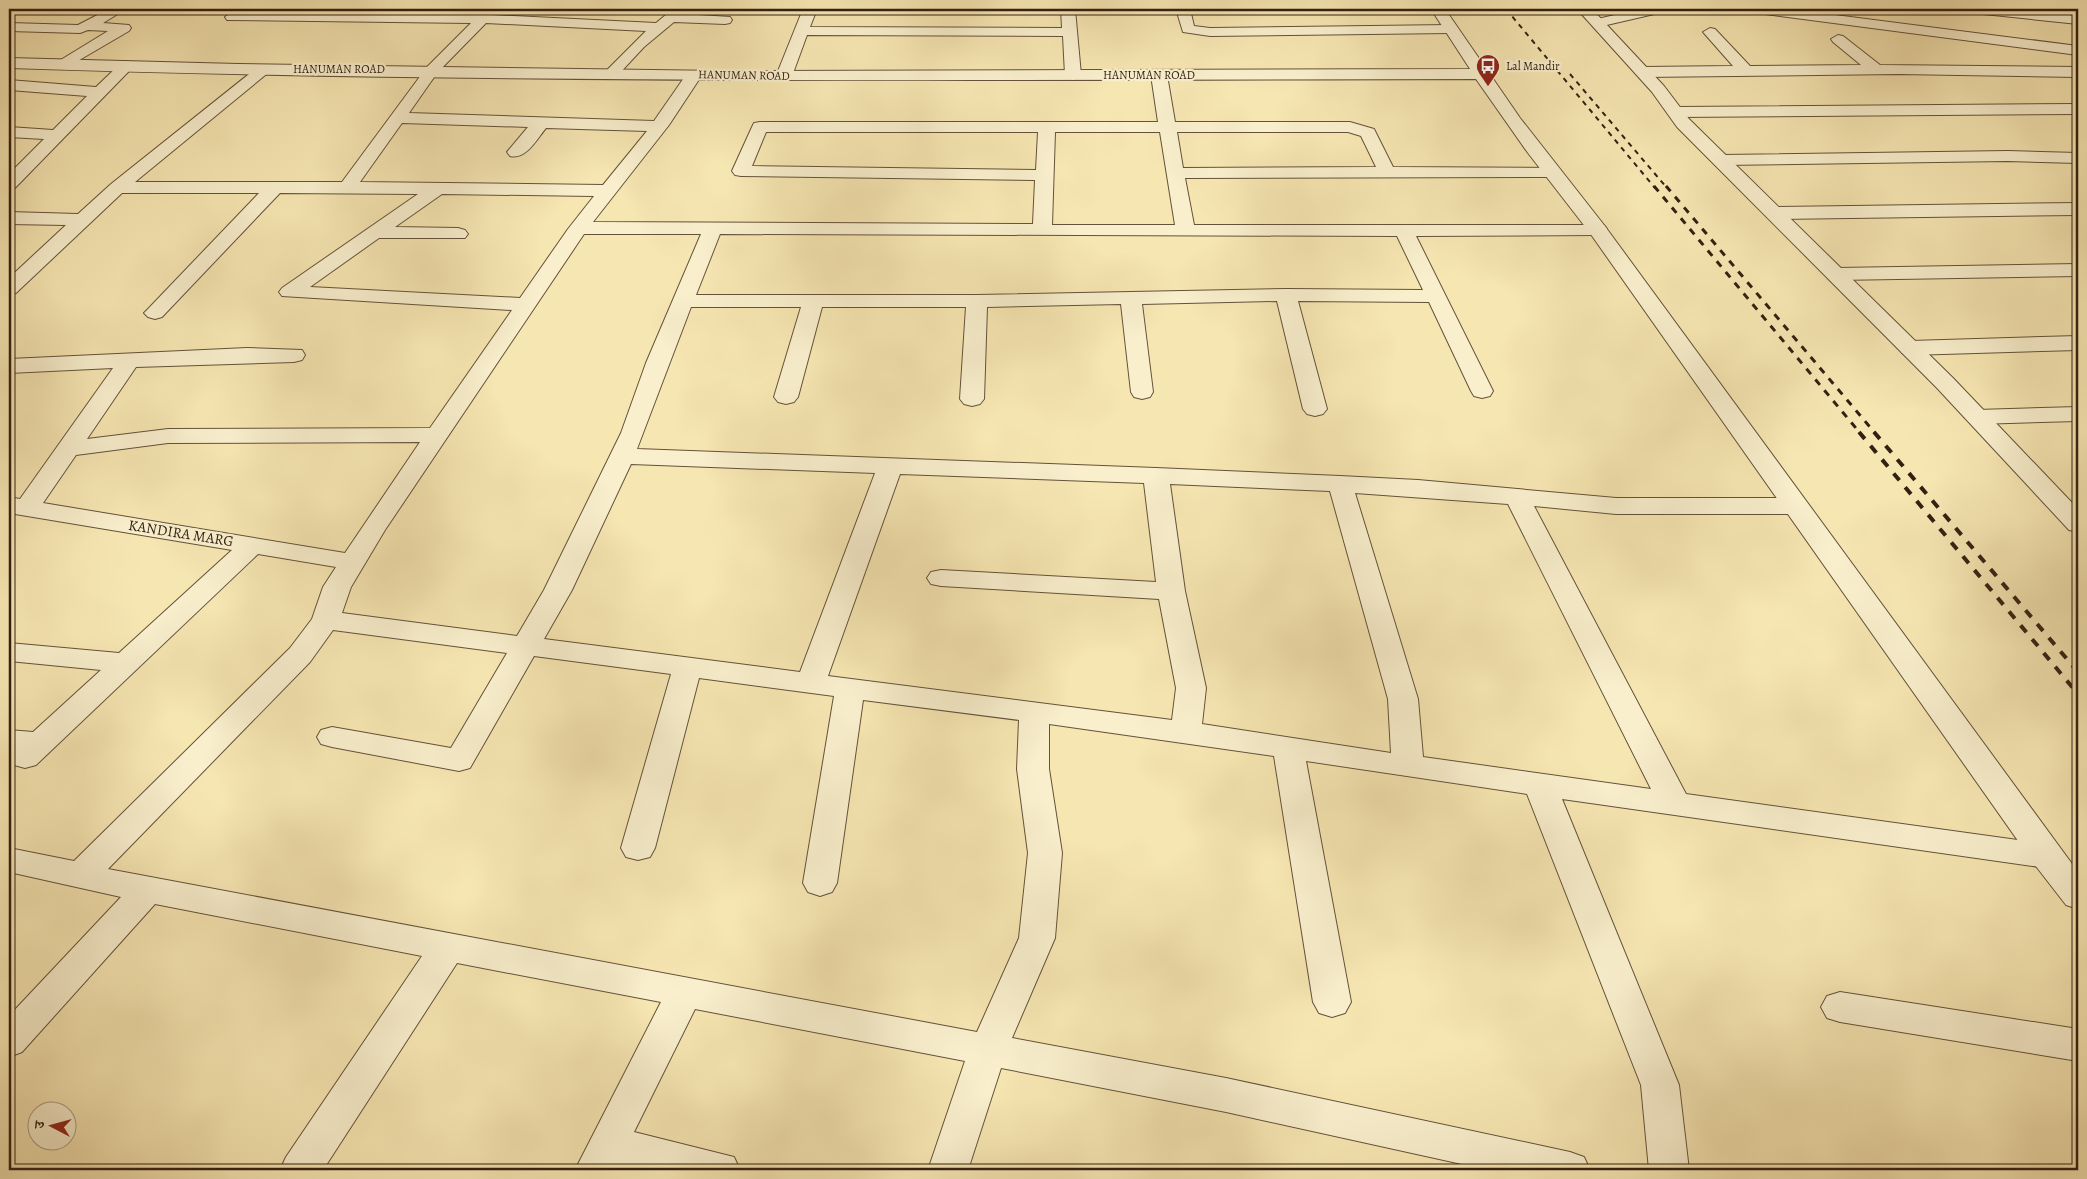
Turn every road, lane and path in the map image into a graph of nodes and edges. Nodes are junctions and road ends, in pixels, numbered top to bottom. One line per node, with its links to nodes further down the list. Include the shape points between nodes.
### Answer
1 (119, 9): 18 (street)
2 (246, 9): 11 (street, via 232,17)
3 (810, 9): 21 (street)
4 (1068, 9): 23 (street)
5 (1183, 9): 22 (street, via 1188,29 1210,32)
6 (1438, 9): 20 (street)
7 (1658, 9): 13 (street)
8 (1758, 9): 17 (street)
9 (1874, 9): 17 (street)
10 (1974, 9): 16 (street)
11 (486, 14): 14 (street); 32 (street)
12 (1288, 16): 22 (street)
13 (1591, 16): 34 (street)
14 (670, 18): 15 (street); 35 (street)
15 (725, 20)
16 (2078, 20)
17 (1850, 21): 26 (street)
18 (85, 26): 19 (street, via 80,29); 28 (street, via 124,28)
19 (9, 27)
20 (1450, 29): 22 (street); 36 (street)
21 (801, 31): 23 (street); 40 (street)
22 (1294, 31)
23 (1071, 32): 38 (street)
24 (1710, 32): 33 (street)
25 (1838, 39): 31 (street)
26 (2078, 51)
27 (9, 63): 28 (street, HANUMAN ROAD)
28 (64, 64): 29 (street, HANUMAN ROAD)
29 (126, 66): 30 (street, HANUMAN ROAD); 43 (street)
30 (264, 69): 32 (street, HANUMAN ROAD); 62 (street)
31 (1876, 69): 33 (street); 41 (street)
32 (432, 70): 35 (street, HANUMAN ROAD); 46 (street)
33 (1746, 71): 34 (street)
34 (1643, 72): 45 (street)
35 (612, 73): 37 (street, HANUMAN ROAD)
36 (1478, 74): 39 (street, HANUMAN ROAD); 57 (street)
37 (694, 75): 40 (street, HANUMAN ROAD); 48 (street)
38 (1073, 75): 39 (street, HANUMAN ROAD); 40 (street, HANUMAN ROAD)
39 (1159, 75): 49 (street)
40 (784, 76)
41 (2076, 76)
42 (9, 85): 43 (street)
43 (100, 92): 52 (street)
44 (2078, 109): 45 (street)
45 (1675, 112): 55 (street)
46 (398, 118): 47 (street); 61 (street)
47 (541, 123): 48 (street); 53 (street)
48 (659, 126): 65 (street)
49 (1169, 127): 50 (street); 56 (street, via 1362,129 1372,138); 58 (street)
50 (1047, 128): 59 (street); 59 (street, via 760,127 741,171)
51 (9, 132): 52 (street)
52 (58, 135): 60 (street)
53 (516, 152)
54 (2078, 158): 55 (street)
55 (1722, 160): 67 (street)
56 (1386, 172): 57 (street); 58 (street)
57 (1551, 172): 72 (street)
58 (1175, 173): 75 (street)
59 (1045, 175): 73 (street)
60 (11, 179)
61 (348, 187): 63 (street); 64 (street)
62 (117, 188): 63 (street); 69 (street)
63 (274, 188): 88 (street)
64 (438, 188): 65 (street); 76 (street)
65 (608, 191): 70 (street)
66 (2078, 209): 67 (street)
67 (1776, 213): 79 (street)
68 (9, 218): 69 (street)
69 (83, 220): 80 (street)
70 (581, 228): 71 (street); 87 (street)
71 (713, 229): 73 (street); 84 (street)
72 (1597, 229): 74 (street); 109 (street)
73 (1042, 230): 75 (street)
74 (1404, 230): 75 (street); 82 (street)
75 (1185, 231)
76 (375, 232): 77 (street); 87 (street, via 289,292)
77 (458, 234)
78 (2078, 270): 79 (street)
79 (1837, 274): 90 (street)
80 (9, 289)
81 (1286, 295): 82 (street); 83 (street); 98 (street)
82 (1435, 296): 94 (street)
83 (1131, 297): 86 (street); 95 (street)
84 (683, 301): 85 (street); 103 (street)
85 (814, 301): 86 (street); 96 (street)
86 (977, 301): 97 (street)
87 (526, 304): 101 (street)
88 (155, 313)
89 (2078, 344): 90 (street)
90 (1910, 348): 100 (street)
91 (294, 355): 92 (street)
92 (130, 360): 93 (street); 102 (street)
93 (9, 366)
94 (1482, 391)
95 (1142, 392)
96 (786, 397)
97 (972, 399)
98 (1315, 409)
99 (2078, 414): 100 (street)
100 (1977, 417): 110 (street)
101 (437, 435): 102 (street, via 168,436); 112 (street)
102 (67, 450): 108 (street)
103 (622, 456): 104 (street); 116 (street, via 558,590)
104 (890, 466): 105 (street); 120 (street)
105 (1156, 476): 106 (street); 114 (street)
106 (1340, 484): 107 (street); 127 (street, via 1403,699)
107 (1517, 497): 109 (street, via 1616,506); 129 (street)
108 (18, 506): 111 (street, KANDIRA MARG)
109 (1796, 506): 131 (street)
110 (2073, 513)
111 (253, 545): 112 (street, KANDIRA MARG); 118 (street)
112 (353, 562): 115 (street, via 337,588)
113 (941, 578): 114 (street)
114 (1171, 591): 123 (street, via 1191,688)
115 (326, 620): 116 (street); 133 (street, via 300,656)
116 (524, 644): 119 (street); 124 (street, via 459,760)
117 (9, 652): 118 (street)
118 (127, 663): 125 (street)
119 (688, 666): 120 (street); 130 (street)
120 (811, 683): 121 (street)
121 (850, 688): 122 (street); 134 (street)
122 (1034, 712): 123 (street); 143 (street, via 1033,769 1045,853 1037,938)
123 (1186, 732): 126 (street)
124 (332, 737)
125 (25, 747)
126 (1288, 748): 127 (street); 139 (street)
127 (1408, 766): 128 (street)
128 (1540, 785): 129 (street); 149 (street, via 1660,1085)
129 (1676, 805): 131 (street)
130 (638, 848)
131 (2047, 856): 136 (street)
132 (9, 860): 133 (street)
133 (80, 876): 135 (street)
134 (820, 883)
135 (148, 890): 137 (street); 141 (street)
136 (2078, 896)
137 (448, 947): 138 (street); 145 (street)
138 (685, 992): 143 (street); 144 (street)
139 (1332, 1002)
140 (1840, 1007): 142 (street)
141 (9, 1041)
142 (2078, 1045)
143 (988, 1050): 147 (street); 148 (street, via 1226,1095)
144 (601, 1157): 146 (street)
145 (300, 1170)
146 (720, 1170)
147 (948, 1170)
148 (1570, 1170)
149 (1669, 1170)

